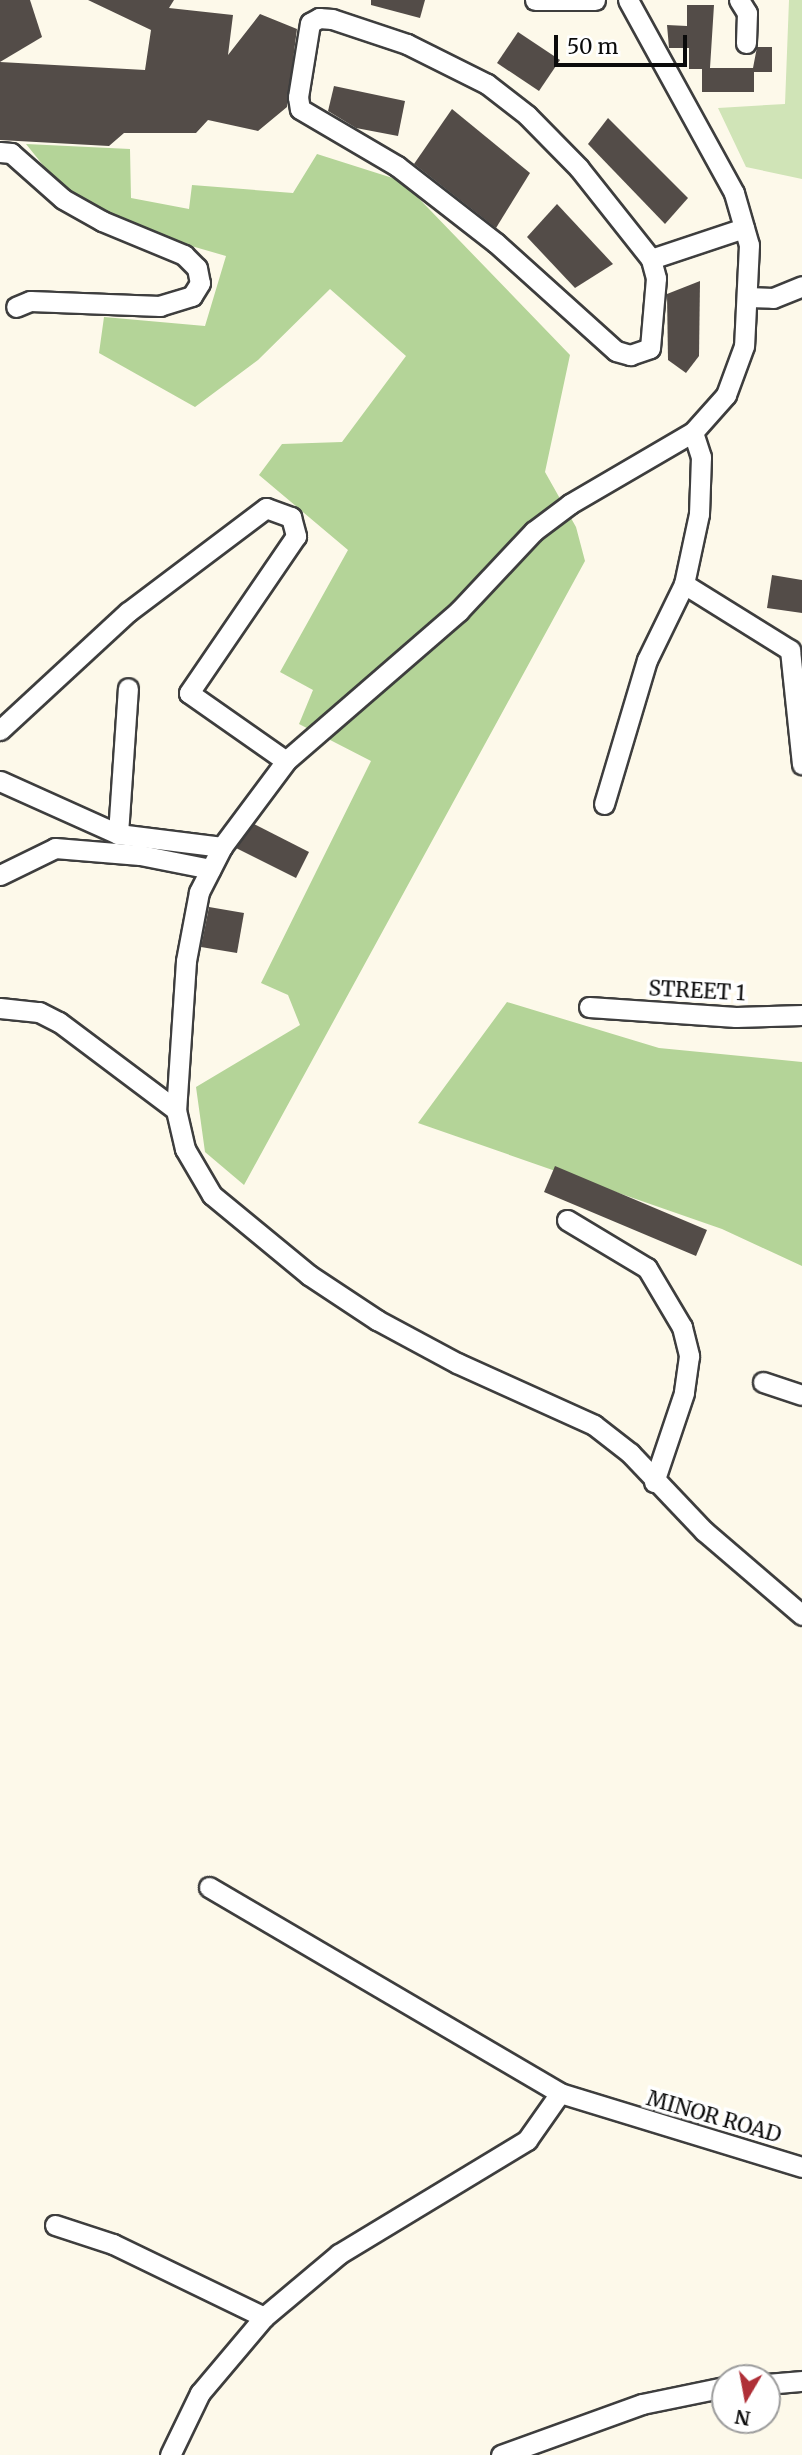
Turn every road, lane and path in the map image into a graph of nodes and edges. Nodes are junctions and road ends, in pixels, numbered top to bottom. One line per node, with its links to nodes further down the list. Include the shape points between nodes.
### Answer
1 (535, 0): 2 (street)
2 (595, 0)
3 (628, 0): 7 (street, via 734,193)
4 (738, 0): 5 (street, via 747,13)
5 (746, 43)
6 (0, 152): 11 (street, via 11,153 63,199 102,221 184,255 197,268 200,283 192,296 160,306 30,301)
7 (744, 228): 8 (street); 10 (street, via 749,245)
8 (651, 259): 8 (street, via 656,278 650,348 630,355 616,351 496,243 397,166 300,109 310,23 332,19 407,44 487,84 527,115 579,168)
9 (802, 286): 10 (street, via 773,298)
10 (748, 298): 12 (street, via 744,346 726,395)
11 (16, 307)
12 (693, 432): 13 (street, via 701,457 699,514); 17 (street, via 570,504 534,531 459,611)
13 (684, 584): 14 (street); 20 (street, via 647,660)
14 (796, 651): 18 (street)
15 (128, 688): 21 (street)
16 (0, 730): 17 (street, via 128,612 256,511 266,508 291,517 296,536 189,693)
17 (286, 761): 22 (street)
18 (802, 764)
19 (0, 781): 21 (street)
20 (604, 804)
21 (118, 834): 22 (street)
22 (222, 847): 23 (street)
23 (211, 869): 24 (street, via 140,855 55,848); 28 (street, via 190,922)
24 (0, 875)
25 (589, 1007): 27 (street, STREET 1, via 736,1017)
26 (0, 1008): 28 (street, via 39,1012 59,1022)
27 (802, 1015)
28 (176, 1110): 32 (street, via 185,1149 212,1195 309,1275 377,1320 457,1363 594,1425 630,1453)
29 (567, 1220): 32 (street, via 647,1268 682,1327 689,1356 684,1393)
30 (763, 1382): 31 (street)
31 (802, 1395)
32 (654, 1482): 33 (street)
33 (802, 1615)
34 (209, 1887): 35 (street, MINOR ROAD)
35 (560, 2093): 36 (street, MINOR ROAD); 38 (street, via 527,2140 339,2254)
36 (802, 2167)
37 (55, 2225): 38 (street, via 113,2244)
38 (264, 2317): 42 (street, via 200,2393)
39 (802, 2381): 40 (street)
40 (781, 2383)
41 (711, 2390): 43 (street, via 642,2404)
42 (170, 2455)
43 (501, 2455)

